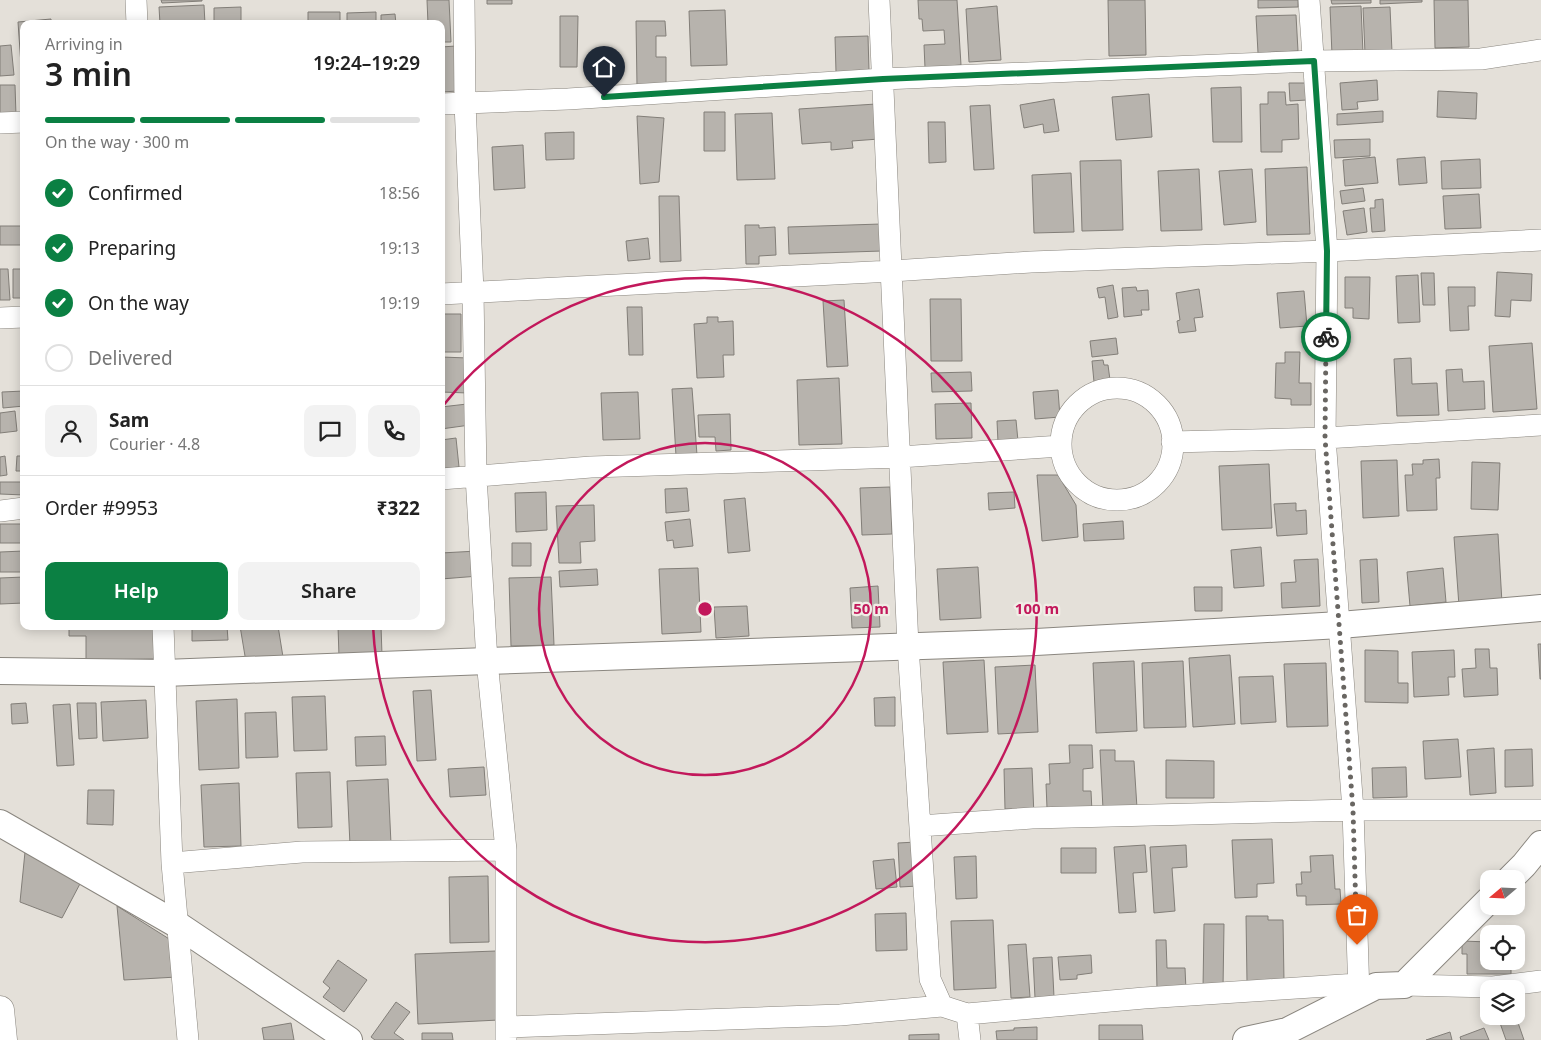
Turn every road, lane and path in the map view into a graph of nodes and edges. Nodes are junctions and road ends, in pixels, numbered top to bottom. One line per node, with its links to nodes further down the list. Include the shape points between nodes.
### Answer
1 (136, 0): 5 (street)
2 (464, 0): 9 (street)
3 (879, 0): 8 (street)
4 (1309, 0): 7 (street)
5 (137, 20)
6 (1541, 50): 7 (street, via 1481,59)
7 (1314, 61): 8 (street); 14 (street)
8 (883, 79): 9 (street); 15 (street)
9 (465, 103): 10 (street); 16 (street)
10 (445, 104)
11 (20, 122): 12 (street)
12 (0, 123)
13 (1541, 240): 14 (street)
14 (1327, 251): 15 (street, via 1030,262); 21 (street)
15 (892, 271): 16 (street); 24 (street)
16 (473, 292): 17 (street); 25 (street)
17 (445, 294)
18 (20, 317): 19 (street)
19 (0, 318)
20 (1541, 425): 21 (street)
21 (1325, 438): 22 (street); 30 (street)
22 (1172, 442): 23 (street, via 1168,467 1158,483 1142,494 1124,500 1105,499 1088,492 1074,479 1065,463); 23 (street, via 1172,430 1164,412 1150,398 1134,390 1117,388 1099,390 1083,399 1063,428)
23 (1061, 446): 24 (street)
24 (900, 457): 25 (street, via 591,467); 32 (street)
25 (476, 476): 26 (street); 33 (street)
26 (445, 479)
27 (20, 508): 28 (street)
28 (0, 510)
29 (1541, 608): 30 (street)
30 (1340, 624): 32 (street, via 1036,642); 36 (street)
31 (163, 630): 35 (street)
32 (908, 646): 33 (street); 39 (street)
33 (487, 660): 35 (street); 41 (street)
34 (0, 671): 35 (street)
35 (164, 674): 42 (street)
36 (1353, 810): 37 (street); 39 (street, via 1032,818); 48 (street)
37 (1541, 810)
38 (0, 823): 45 (street)
39 (920, 826): 49 (street, via 930,979)
40 (1541, 844): 43 (street)
41 (506, 850): 42 (street, via 302,852); 52 (street)
42 (172, 862): 45 (street)
43 (1518, 870)
44 (1480, 909): 47 (street)
45 (178, 925): 54 (street); 55 (street)
46 (1541, 981): 47 (street, via 1493,987)
47 (1404, 986): 48 (street)
48 (1359, 989): 51 (street, via 1144,998); 57 (street, via 1287,1031)
49 (942, 1006): 51 (street); 52 (street, via 840,1015)
50 (0, 1010): 53 (main road)
51 (967, 1014): 56 (street)
52 (506, 1031)
53 (3, 1040)
54 (188, 1040)
55 (349, 1040)
56 (970, 1040)
57 (1246, 1040)

